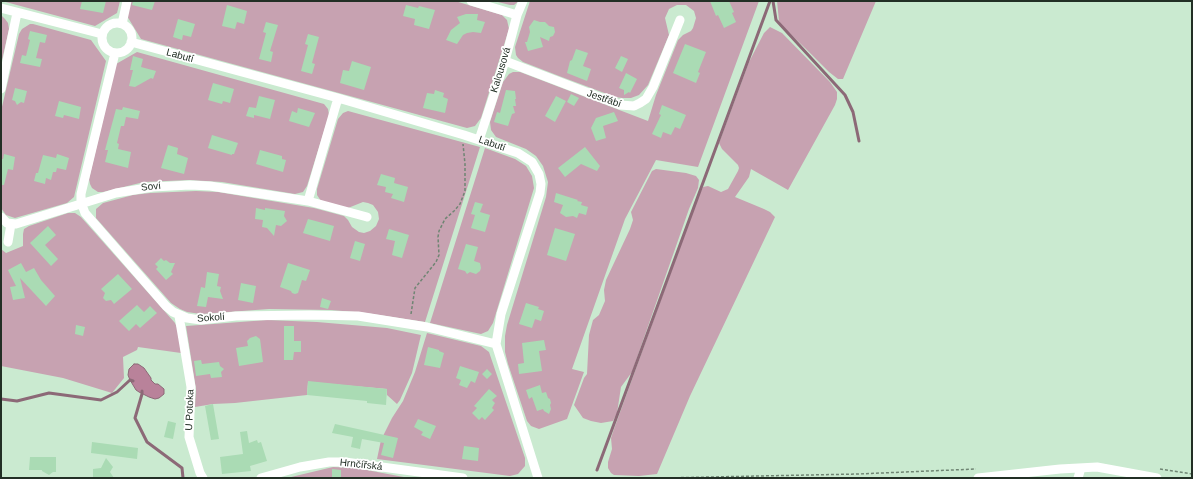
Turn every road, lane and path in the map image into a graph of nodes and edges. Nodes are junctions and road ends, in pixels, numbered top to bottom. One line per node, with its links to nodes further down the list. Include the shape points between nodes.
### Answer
1 (127, 1): 8 (street)
2 (471, 1): 6 (street)
3 (523, 1): 6 (street, Kalousová)
4 (1, 8): 5 (street)
5 (17, 13): 9 (street); 13 (street)
6 (517, 15): 12 (street, Kalousová)
7 (680, 20): 12 (street, Jestřábí, via 653,87 646,99 634,106 620,105)
8 (122, 24): 9 (street, via 112,24); 10 (street, via 131,33)
9 (102, 34): 11 (street, via 103,44)
10 (131, 42): 11 (street, via 125,50); 14 (street, Labutí)
11 (116, 53): 18 (street, via 81,194)
12 (505, 61): 16 (street, Kalousová)
13 (1, 89)
14 (338, 98): 15 (street, Labutí); 17 (street)
15 (464, 135): 16 (street, Labutí); 24 (path, via 465,191 460,204 445,219 439,231 439,255 436,262 415,288)
16 (479, 140): 25 (street, Labutí, via 526,157 536,168 541,184 501,314)
17 (308, 201): 18 (street, Soví, via 190,185 136,189); 20 (street, Soví)
18 (82, 204): 21 (street, Soví); 23 (street, Sokolí, via 85,213 166,306)
19 (1, 217): 21 (street)
20 (367, 217)
21 (11, 224): 22 (street)
22 (8, 242)
23 (179, 316): 24 (street, Sokolí, via 201,320 236,316 350,316); 30 (street, U Potoka, via 191,387 189,437)
24 (409, 324): 25 (street, Sokolí)
25 (496, 344): 33 (street, Labutí)
26 (981, 468): 34 (path, via 858,474)
27 (1081, 468): 36 (street); 37 (street); 38 (street, via 1097,467)
28 (1154, 468): 29 (path)
29 (1192, 474)
30 (203, 478)
31 (261, 478): 32 (street, Hrnčířská, via 300,466 330,462)
32 (463, 478)
33 (538, 478)
34 (662, 478)
35 (978, 478): 36 (street)
36 (985, 478)
37 (1078, 478)
38 (1157, 478)

